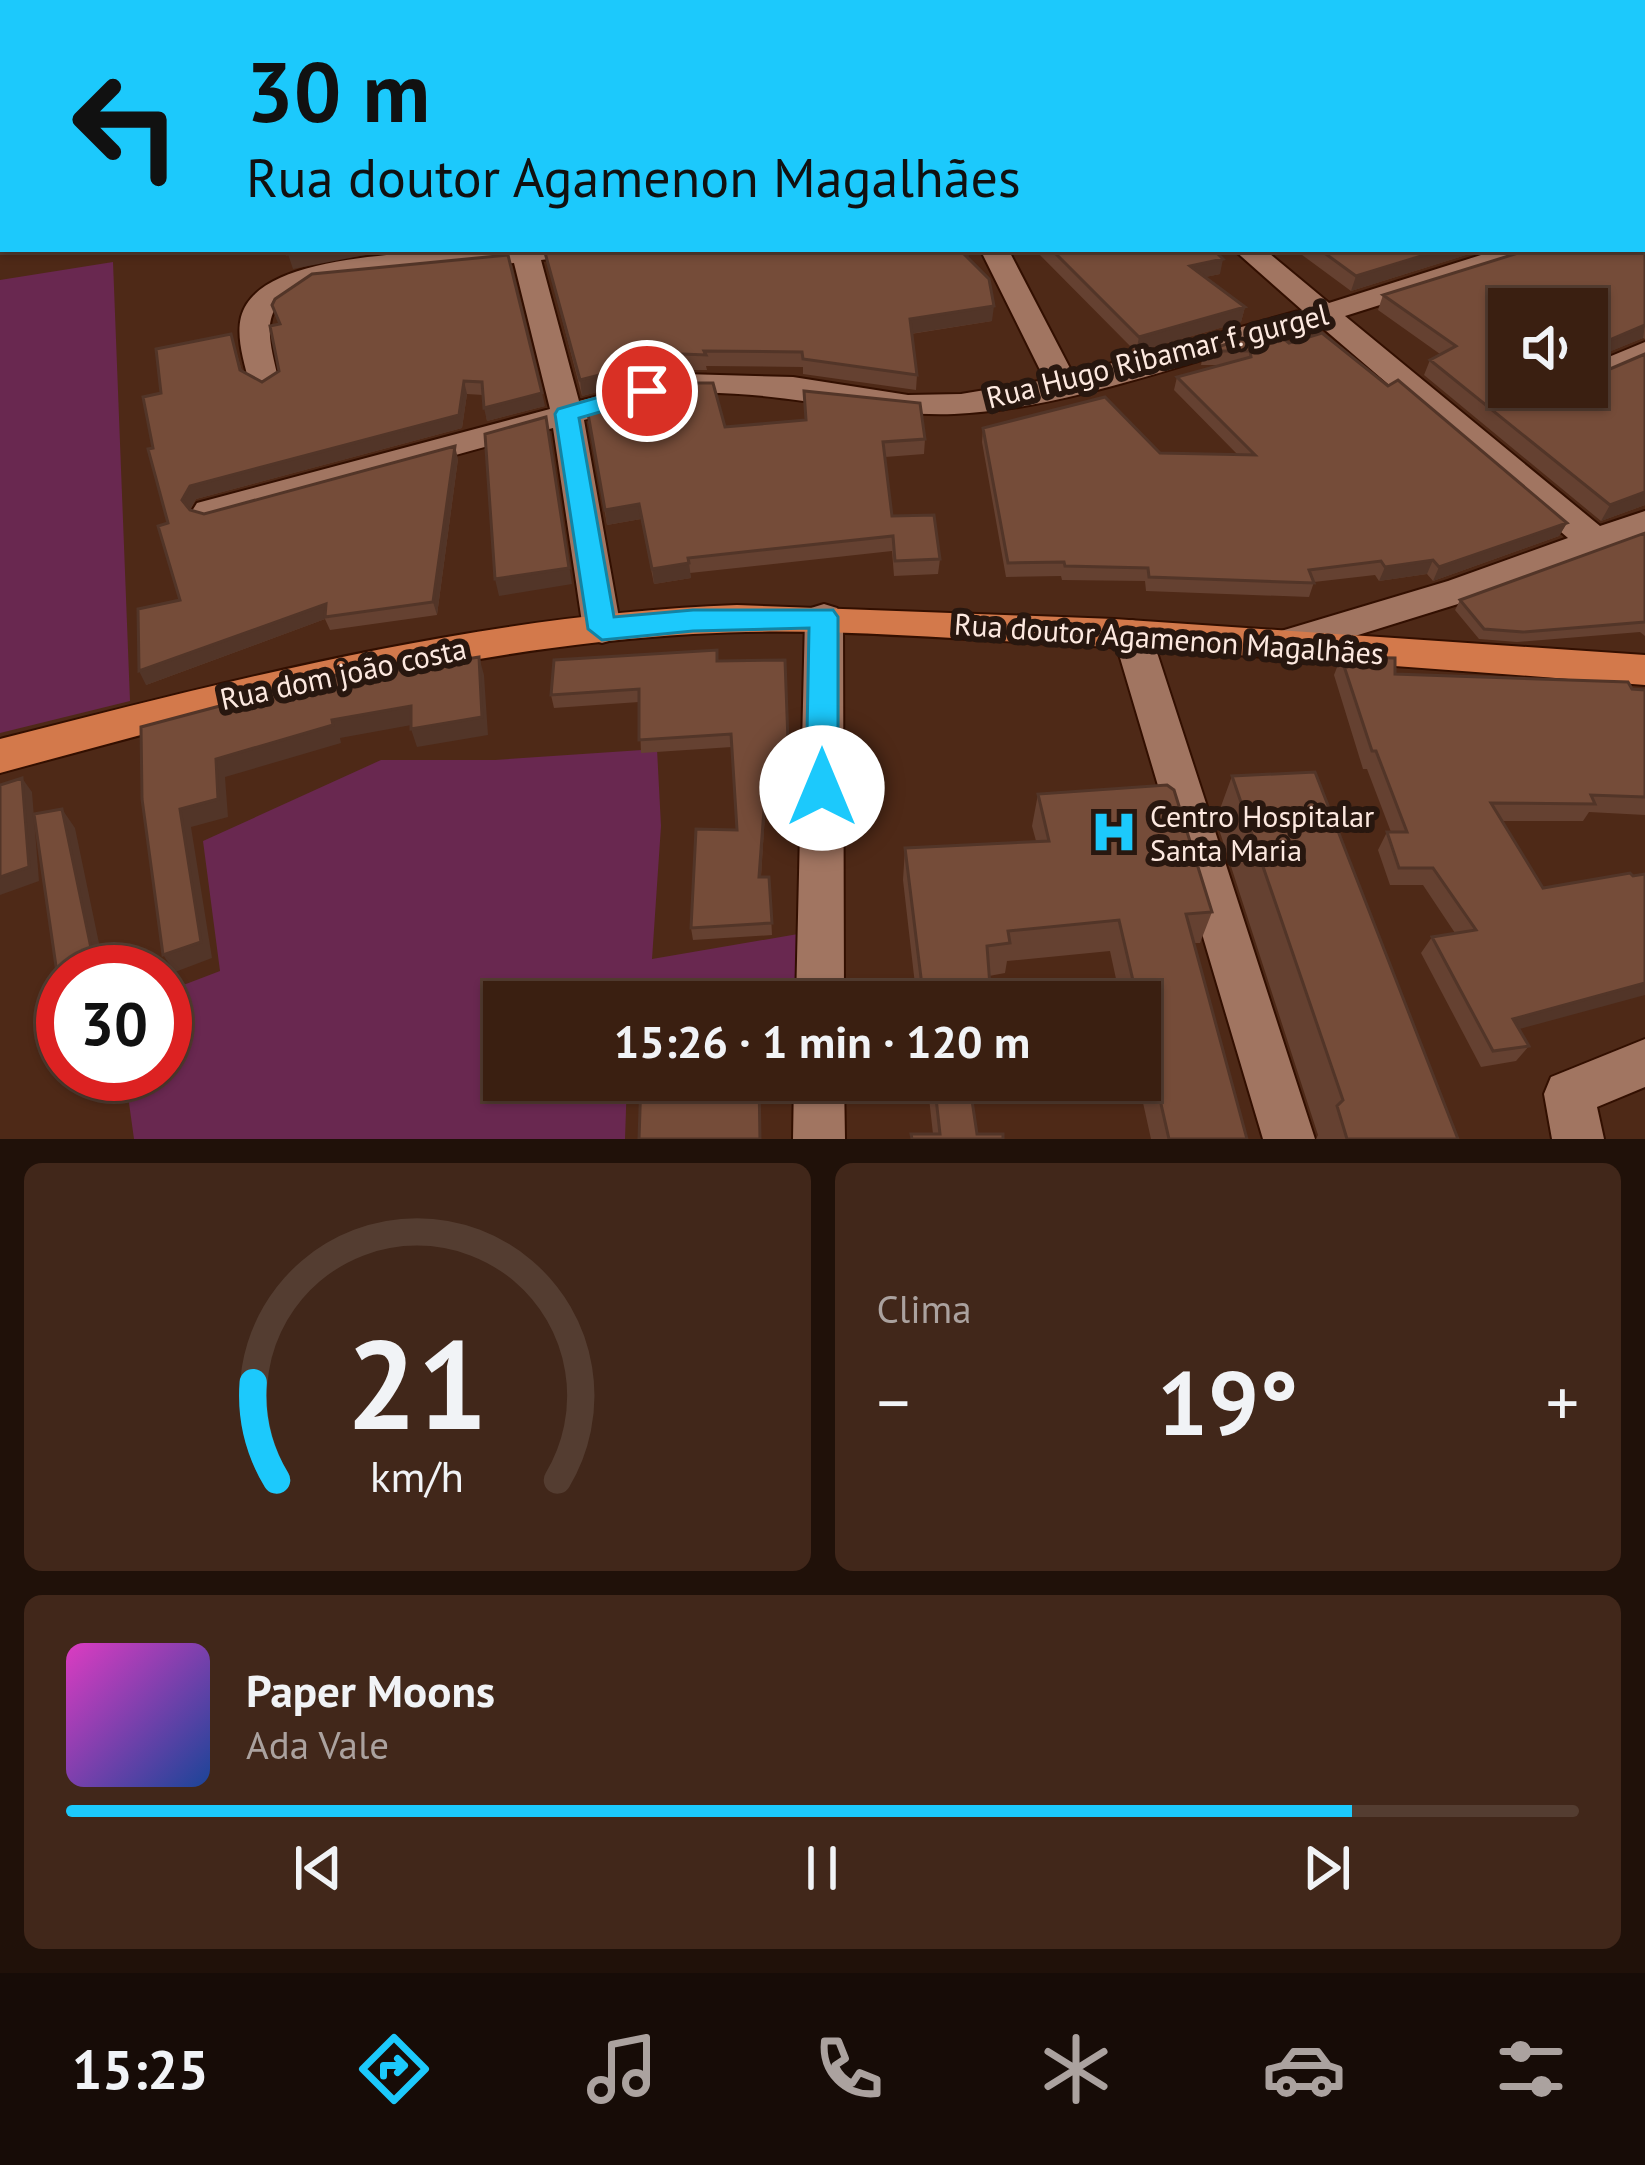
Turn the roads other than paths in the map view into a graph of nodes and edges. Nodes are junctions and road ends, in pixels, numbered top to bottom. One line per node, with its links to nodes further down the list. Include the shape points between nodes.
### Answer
1 (525, 252): 8 (street, via 286,281 254,311); 10 (street)
2 (996, 252): 9 (street)
3 (1251, 252): 5 (street)
4 (1519, 252): 5 (street, Rua Hugo Ribamar f. gurgel)
5 (1326, 313): 9 (street, Rua Hugo Ribamar f. gurgel); 13 (street)
6 (1645, 351): 7 (street)
7 (1608, 368)
8 (264, 382)
9 (1064, 386): 10 (street, Rua Hugo Ribamar f. gurgel, via 908,405 793,386 684,383)
10 (567, 414): 11 (street, Rua Hugo Ribamar f. gurgel); 16 (street)
11 (209, 511)
12 (1645, 523): 13 (street)
13 (1597, 543): 18 (street)
14 (824, 617): 15 (main road, Rua doutor Agamenon Magalhães); 17 (main road, Rua doutor Agamenon Magalhães); 21 (street)
15 (693, 620): 16 (main road, Rua dom joão costa)
16 (602, 629): 20 (main road, Rua dom joão costa, via 339,670)
17 (1132, 634): 18 (main road, Rua doutor Agamenon Magalhães); 26 (street)
18 (1284, 644): 19 (main road, Rua doutor Agamenon Magalhães)
19 (1645, 670)
20 (0, 756)
21 (820, 981)
22 (1645, 1063): 24 (street)
23 (819, 1101): 25 (street)
24 (1573, 1117)
25 (819, 1139)
26 (1289, 1139)

